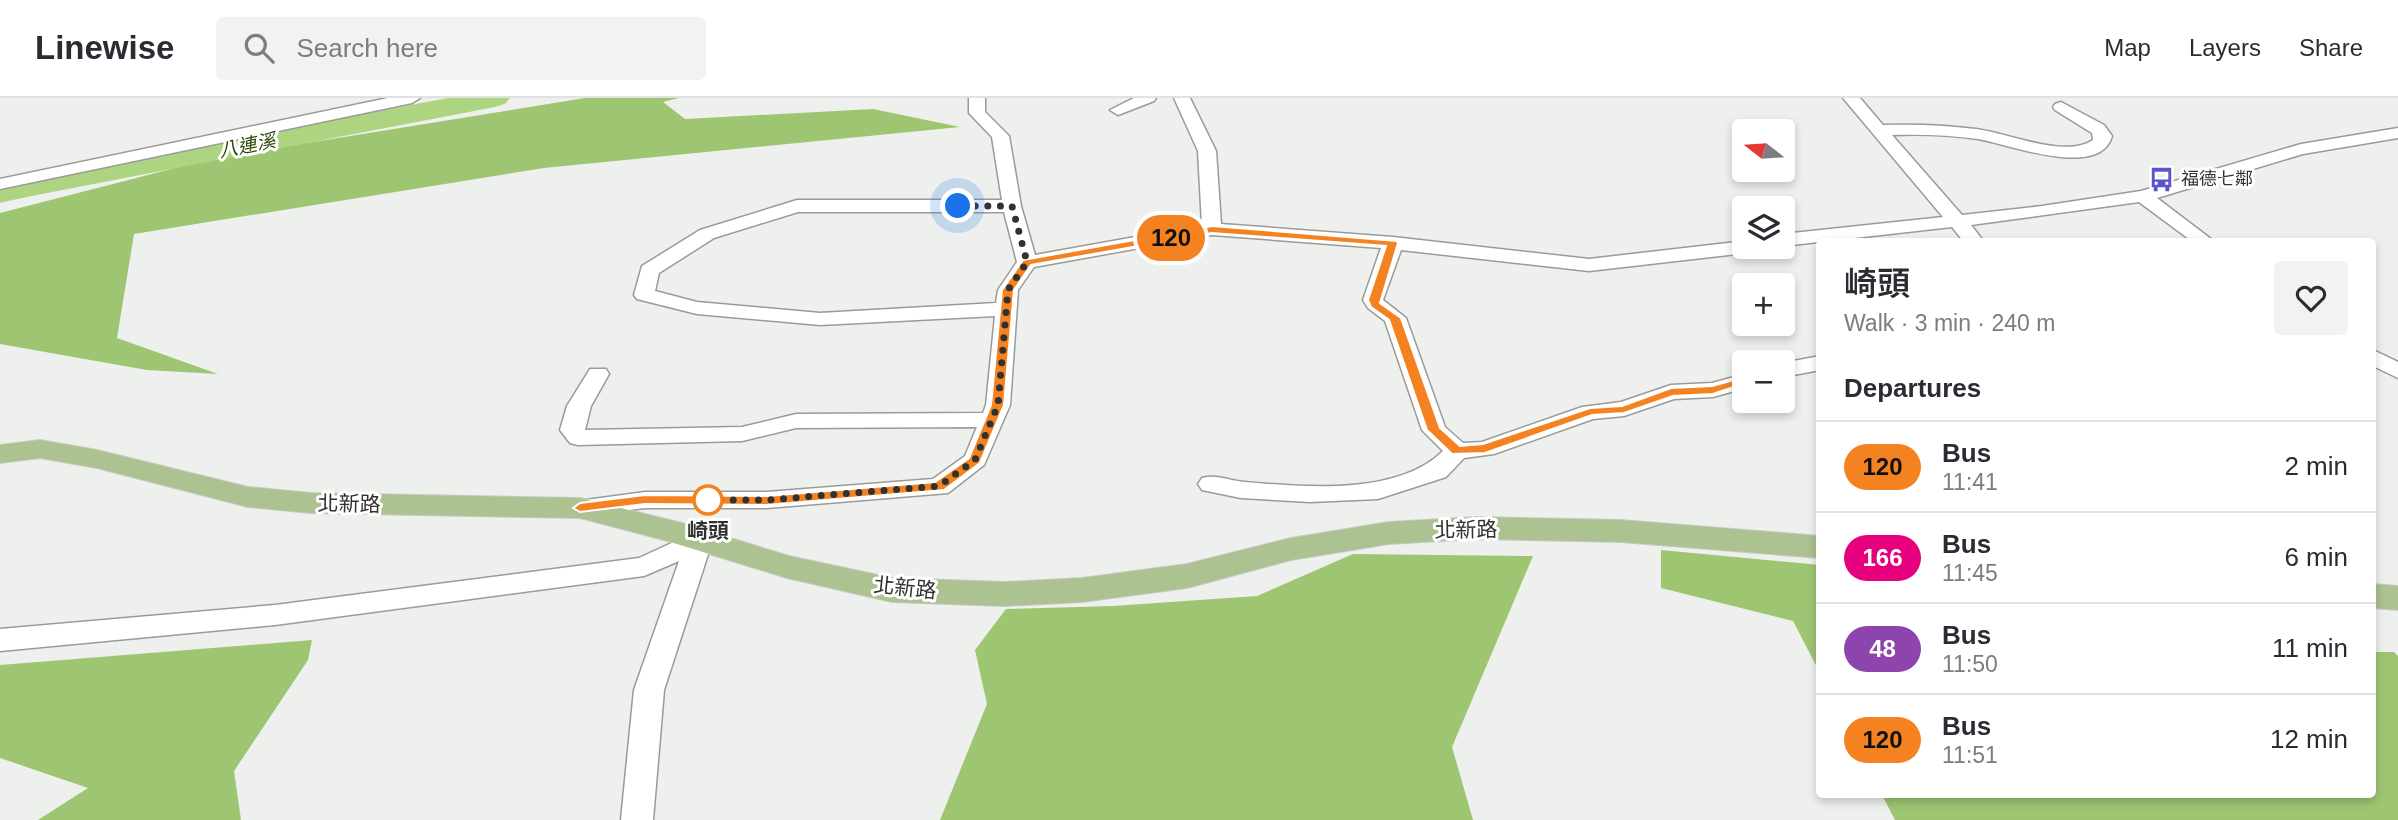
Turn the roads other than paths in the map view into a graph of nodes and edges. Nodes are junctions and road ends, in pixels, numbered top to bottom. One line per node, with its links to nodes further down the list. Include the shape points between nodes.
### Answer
1 (412, 98): 10 (street)
2 (977, 98): 12 (street, via 977,113 1000,136)
3 (1148, 98): 7 (street)
4 (1182, 98): 14 (street, via 1207,151)
5 (1851, 98): 8 (street)
6 (2061, 107): 8 (street, via 2098,129 2101,143 2087,152 2039,149 1979,134)
7 (1118, 110)
8 (1880, 130): 13 (street)
9 (2398, 133): 11 (street, via 2301,149)
10 (0, 184)
11 (2143, 196): 13 (street, via 2042,212); 16 (street)
12 (1012, 206): 20 (street); 21 (street, via 797,206 707,234 649,270 644,295 697,308 820,319)
13 (1955, 219): 15 (street); 17 (street)
14 (1212, 229): 18 (street); 20 (street)
15 (1972, 238)
16 (2201, 238)
17 (1795, 239)
18 (1393, 243): 19 (street, via 1589,265); 29 (street, via 1373,300 1395,318 1434,430)
19 (1732, 249)
20 (1027, 262): 21 (street, via 1008,290)
21 (1006, 309): 28 (street, via 998,405)
22 (2376, 359): 25 (street)
23 (1816, 364): 24 (street)
24 (1795, 368)
25 (2398, 371)
26 (598, 374): 28 (street, via 579,406 572,430 578,438 742,434 796,421)
27 (1732, 385): 29 (street, via 1671,392 1624,410 1590,412 1485,449)
28 (992, 420): 32 (street, via 975,460 939,486 767,500 645,500)
29 (1457, 451): 31 (street, via 1437,471 1378,491 1310,494)
30 (0, 454): 32 (main road, 北新路, via 40,449 97,459 248,498)
31 (1211, 484)
32 (580, 508): 33 (main road, 北新路)
33 (700, 539): 34 (main road, 北新路, via 788,567 892,590 1004,594 1082,590 1186,576 1291,549 1389,533 1476,528 1621,531); 37 (street, via 644,567 275,615); 38 (street, via 649,690)
34 (1816, 547)
35 (2376, 596): 36 (main road)
36 (2398, 598)
37 (0, 640)
38 (638, 820)

